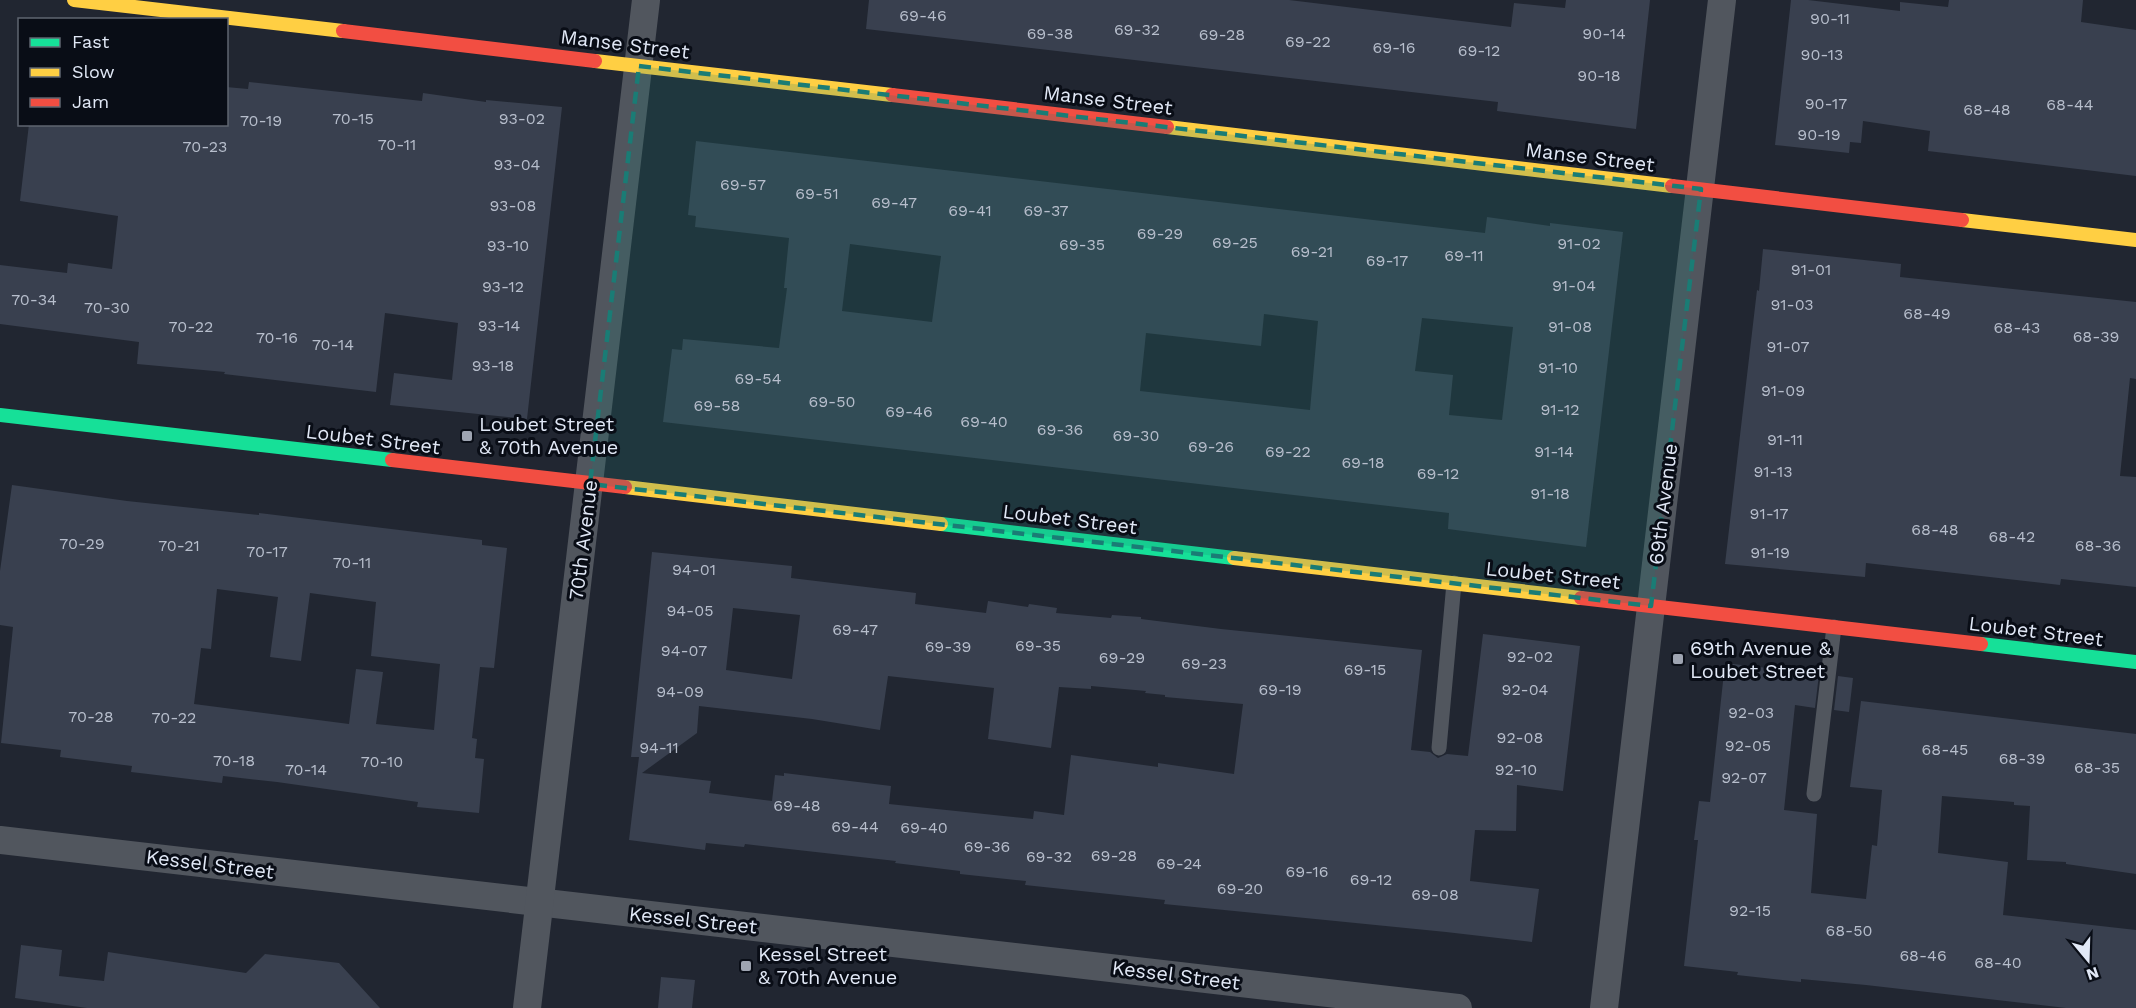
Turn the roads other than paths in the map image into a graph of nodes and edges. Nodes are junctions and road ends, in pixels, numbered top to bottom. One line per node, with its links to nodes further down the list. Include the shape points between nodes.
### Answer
1 (74, 0): 4 (street, Manse Street)
2 (646, 0): 4 (street, 70th Avenue)
3 (1722, 0): 5 (street, 69th Avenue)
4 (639, 66): 5 (street, Manse Street); 8 (street, 70th Avenue)
5 (1701, 189): 6 (street, Manse Street); 10 (street, 69th Avenue)
6 (2136, 240)
7 (0, 415): 8 (street, Loubet Street)
8 (590, 484): 9 (street, Loubet Street); 16 (street, 70th Avenue)
9 (1454, 583): 10 (street, Loubet Street); 13 (lane)
10 (1651, 606): 11 (street, Loubet Street); 19 (street, 69th Avenue)
11 (1834, 627): 12 (street, Loubet Street); 14 (lane)
12 (2136, 662)
13 (1439, 748)
14 (1814, 794)
15 (0, 840): 16 (street, Kessel Street)
16 (539, 902): 17 (street, 70th Avenue); 18 (street, Kessel Street)
17 (527, 1008)
18 (1458, 1008)
19 (1604, 1008)

